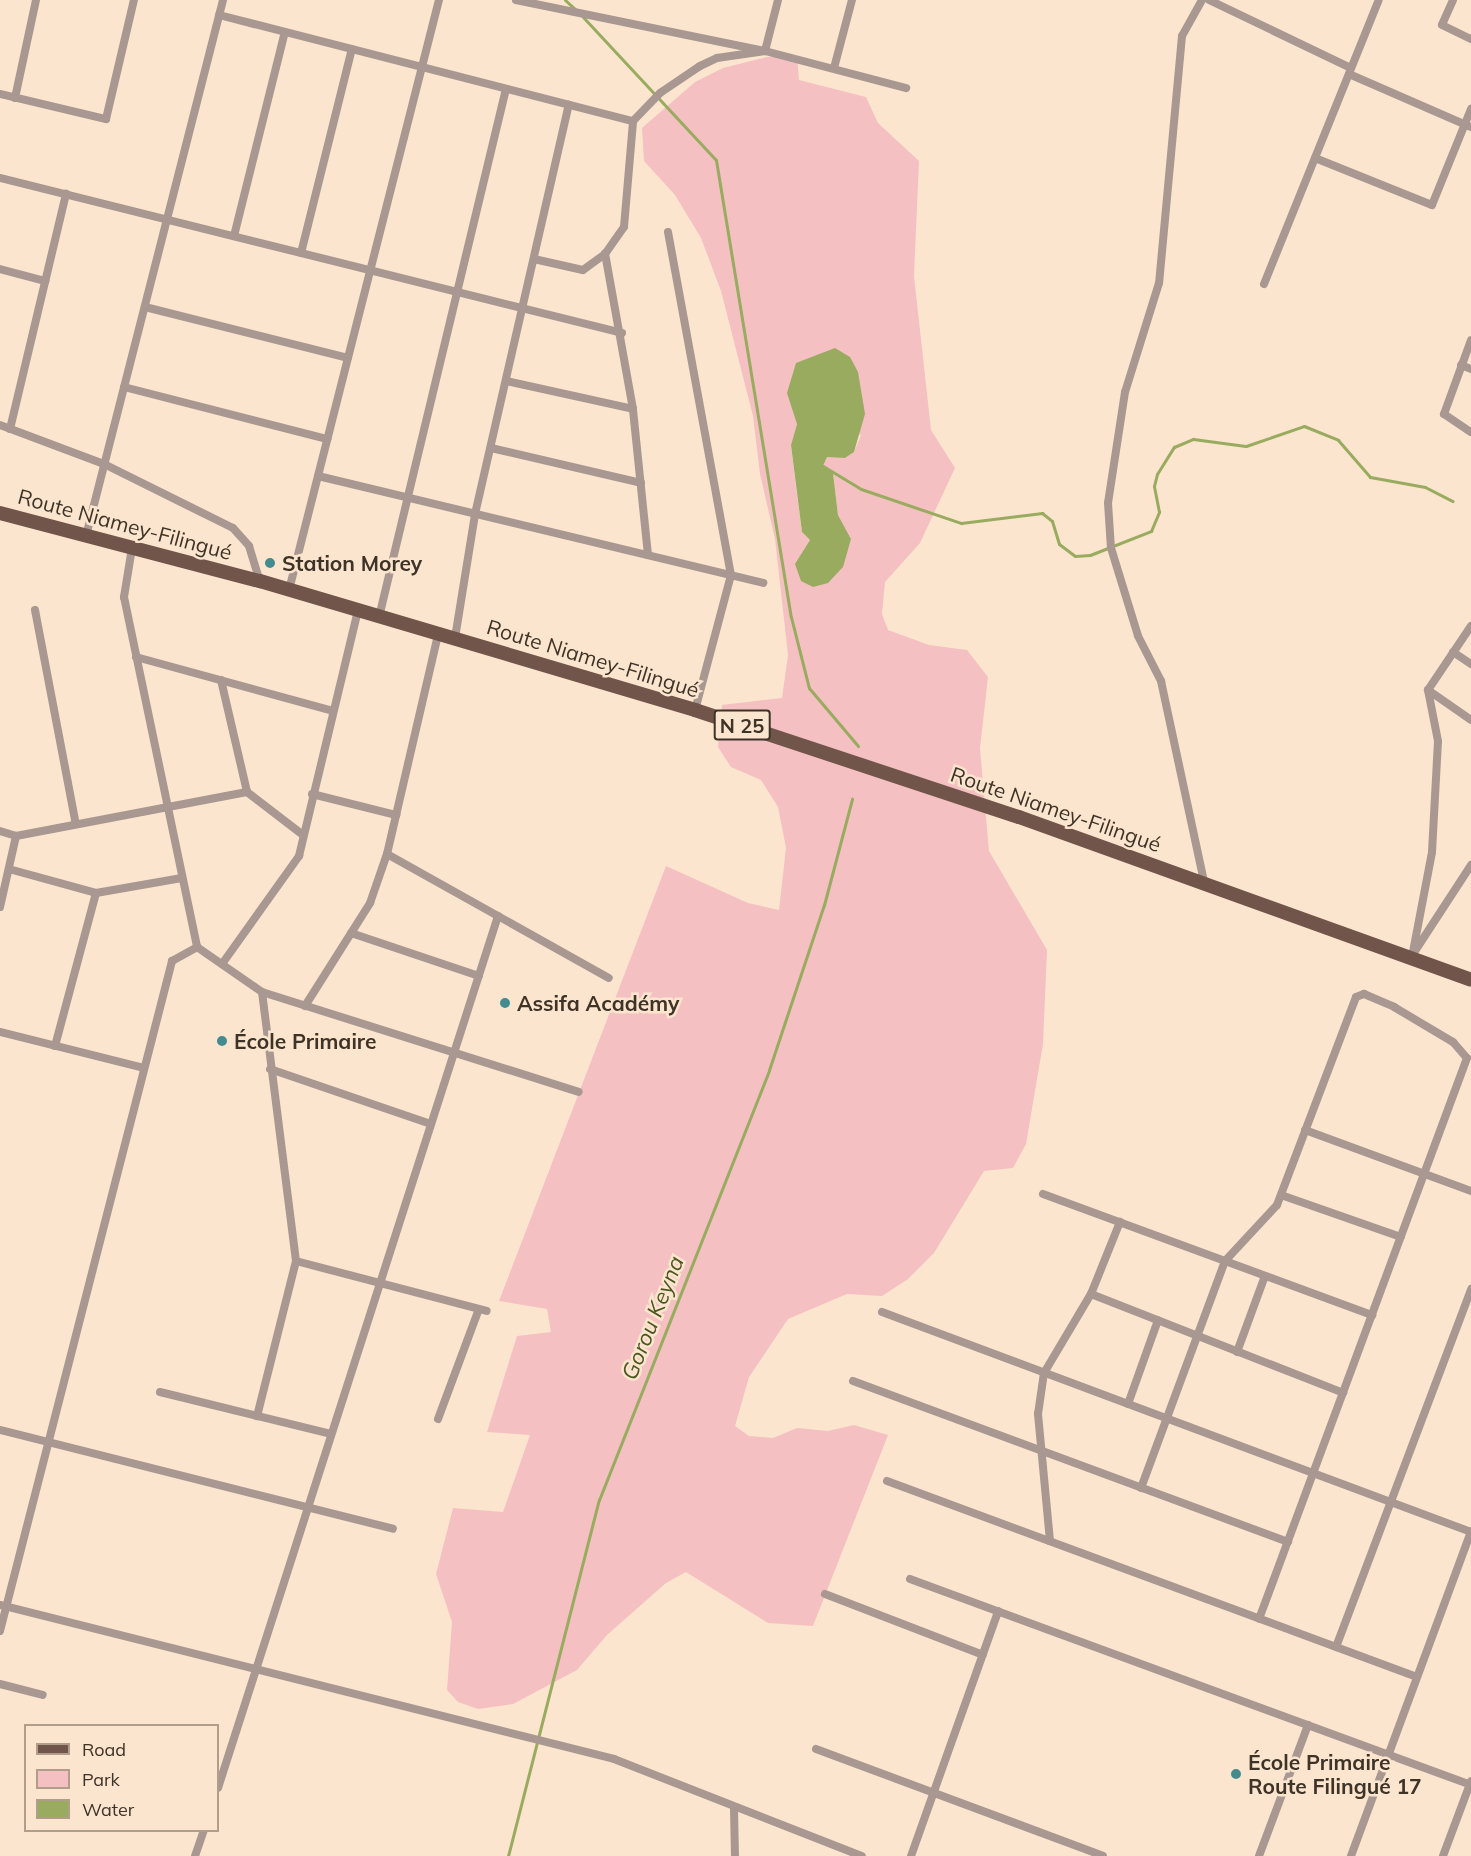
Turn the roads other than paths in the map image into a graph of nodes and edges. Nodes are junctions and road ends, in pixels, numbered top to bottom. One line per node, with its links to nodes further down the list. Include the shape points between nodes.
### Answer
1 (36, 0): 23 (street)
2 (134, 0): 23 (street, via 106,119)
3 (223, 0): 12 (street)
4 (440, 0): 17 (street)
5 (516, 0): 16 (street)
6 (778, 0): 16 (street)
7 (852, 0): 18 (street)
8 (1202, 0): 96 (street, via 1182,36 1158,282 1125,392 1108,503 1110,548 1138,636 1161,681)
9 (1209, 0): 19 (street)
10 (1379, 0): 19 (street)
11 (1452, 0): 14 (street, via 1442,26)
12 (219, 15): 13 (street); 31 (street)
13 (285, 32): 15 (street); 33 (street)
14 (1471, 39)
15 (352, 49): 17 (street); 34 (street)
16 (765, 51): 18 (street); 26 (street, via 717,58 700,66 660,93)
17 (422, 67): 21 (street); 38 (street)
18 (834, 68): 20 (street)
19 (1350, 71): 27 (street); 28 (street)
20 (906, 88)
21 (506, 89): 24 (street); 41 (street)
22 (0, 94): 23 (street)
23 (15, 98)
24 (569, 105): 26 (street); 36 (street)
25 (1471, 109): 27 (street)
26 (633, 121): 35 (street, via 624,227)
27 (1468, 125): 28 (street, via 1432,205)
28 (1315, 158): 40 (street)
29 (0, 178): 30 (street)
30 (66, 194): 31 (street); 39 (street)
31 (167, 219): 33 (street); 42 (street)
32 (668, 231): 66 (street)
33 (234, 236): 34 (street)
34 (301, 253): 38 (street)
35 (605, 254): 36 (street, via 583,270); 44 (street)
36 (534, 259): 43 (street)
37 (0, 269): 39 (street)
38 (370, 270): 41 (street); 46 (street)
39 (45, 281): 53 (street)
40 (1264, 285)
41 (455, 291): 43 (street); 60 (street)
42 (145, 307): 46 (street); 50 (street)
43 (523, 308): 44 (street); 49 (street)
44 (622, 333): 51 (street)
45 (1471, 340): 47 (street)
46 (348, 358): 55 (street)
47 (1461, 365): 48 (street); 54 (street, via 1444,414)
48 (1471, 369)
49 (506, 381): 51 (street); 56 (street)
50 (124, 387): 55 (street); 57 (street)
51 (633, 409): 59 (street)
52 (0, 425): 53 (street)
53 (10, 429): 57 (street)
54 (1471, 432)
55 (327, 439): 58 (street)
56 (490, 448): 59 (street); 62 (street)
57 (104, 464): 63 (street); 67 (street, via 233,528 249,546)
58 (318, 476): 60 (street); 69 (street)
59 (641, 483): 65 (street)
60 (406, 497): 62 (street); 72 (street)
61 (0, 513): 63 (main road, Route Niamey-Filingué / N 25)
62 (475, 514): 65 (street); 75 (street)
63 (86, 536): 64 (main road, Route Niamey-Filingué / N 25)
64 (132, 548): 67 (main road, Route Niamey-Filingué / N 25); 77 (street, via 124,597)
65 (648, 555): 66 (street)
66 (730, 575): 68 (street); 81 (street)
67 (260, 581): 69 (main road, Route Niamey-Filingué / N 25)
68 (763, 583)
69 (289, 590): 71 (main road, Route Niamey-Filingué / N 25)
70 (35, 610): 88 (street)
71 (358, 610): 72 (main road, Route Niamey-Filingué / N 25); 82 (street)
72 (379, 616): 74 (main road, Route Niamey-Filingué / N 25)
73 (1471, 626): 76 (street)
74 (438, 633): 75 (main road, Route Niamey-Filingué / N 25); 87 (street)
75 (455, 638): 81 (main road, Route Niamey-Filingué / N 25)
76 (1453, 652): 78 (street); 80 (street)
77 (136, 657): 79 (street); 86 (street)
78 (1471, 664)
79 (221, 680): 82 (street); 84 (street)
80 (1428, 690): 83 (street); 102 (street, via 1438,741 1432,852)
81 (695, 710): 96 (main road, Route Niamey-Filingué / N 25)
82 (333, 711): 85 (street)
83 (1471, 720)
84 (247, 792): 86 (street); 90 (street)
85 (312, 794): 87 (street); 90 (street)
86 (168, 807): 88 (street); 95 (street)
87 (396, 815): 92 (street)
88 (76, 824): 91 (street)
89 (0, 831): 91 (street)
90 (303, 835): 103 (street, via 299,856)
91 (16, 836): 94 (street)
92 (387, 854): 99 (street); 100 (street, via 370,903)
93 (1471, 865): 102 (street)
94 (9, 869): 97 (street); 98 (street)
95 (182, 878): 97 (street); 101 (street)
96 (1204, 882): 102 (main road, Route Niamey-Filingué / N 25)
97 (96, 893): 110 (street)
98 (0, 907)
99 (498, 916): 104 (street); 105 (street)
100 (351, 933): 104 (street); 108 (street)
101 (197, 947): 103 (street); 112 (street, via 172,961)
102 (1412, 957): 106 (main road, Route Niamey-Filingué / N 25)
103 (222, 964): 107 (street)
104 (479, 976): 111 (street)
105 (609, 978)
106 (1471, 980)
107 (262, 992): 108 (street); 113 (street)
108 (305, 1006): 111 (street)
109 (0, 1032): 110 (street)
110 (55, 1046): 112 (street)
111 (454, 1053): 114 (street); 115 (street)
112 (144, 1068): 144 (street)
113 (270, 1069): 115 (street); 123 (street)
114 (579, 1092)
115 (431, 1124): 126 (street)
116 (1305, 1130): 117 (street); 117 (street, via 1353,1002 1359,994 1369,996 1453,1042 1467,1058); 120 (street)
117 (1424, 1174): 118 (street); 122 (street)
118 (1471, 1191)
119 (1043, 1194): 121 (street)
120 (1281, 1195): 122 (street); 124 (street, via 1277,1205)
121 (1120, 1222): 124 (street); 128 (street)
122 (1401, 1238): 130 (street)
123 (296, 1261): 126 (street); 139 (street)
124 (1225, 1261): 125 (street); 132 (street)
125 (1265, 1276): 130 (street); 133 (street)
126 (380, 1283): 141 (street, via 483,1310); 143 (street)
127 (1471, 1289): 149 (street)
128 (1091, 1294): 131 (street); 134 (street)
129 (882, 1312): 134 (street)
130 (1372, 1315): 137 (street)
131 (1158, 1320): 132 (street); 138 (street)
132 (1197, 1336): 133 (street); 140 (street)
133 (1237, 1352): 137 (street)
134 (1044, 1373): 138 (street); 145 (street, via 1038,1414)
135 (853, 1381): 145 (street)
136 (160, 1392): 139 (street)
137 (1343, 1393): 146 (street)
138 (1128, 1404): 140 (street)
139 (258, 1416): 143 (street)
140 (1167, 1418): 146 (street); 148 (street)
141 (438, 1419)
142 (0, 1430): 144 (street)
143 (331, 1434): 150 (street)
144 (48, 1443): 150 (street); 157 (street)
145 (1042, 1451): 148 (street); 153 (street)
146 (1313, 1473): 149 (street); 154 (street)
147 (887, 1481): 153 (street)
148 (1141, 1488): 154 (street)
149 (1391, 1502): 152 (street); 161 (street)
150 (308, 1507): 151 (street); 163 (street)
151 (393, 1529)
152 (1471, 1532): 164 (street)
153 (1050, 1541): 159 (street)
154 (1288, 1542): 159 (street)
155 (910, 1579): 158 (street)
156 (825, 1594): 162 (street)
157 (3, 1606): 160 (street); 163 (street)
158 (998, 1611): 162 (street); 167 (street)
159 (1259, 1619): 161 (street)
160 (0, 1630)
161 (1336, 1647): 164 (street)
162 (983, 1655): 172 (street)
163 (256, 1669): 171 (street); 173 (street, via 614,1759)
164 (1417, 1677): 169 (street)
165 (0, 1684): 166 (street)
166 (43, 1695)
167 (1308, 1725): 169 (street); 181 (street)
168 (816, 1749): 172 (street)
169 (1388, 1755): 170 (street); 182 (street)
170 (1470, 1783): 175 (street)
171 (219, 1785)
172 (934, 1793): 179 (street); 180 (street)
173 (734, 1809): 177 (street); 178 (street)
174 (203, 1832): 176 (street)
175 (1443, 1854): 183 (street)
176 (195, 1856)
177 (735, 1856)
178 (862, 1856)
179 (911, 1856)
180 (1103, 1856)
181 (1259, 1856)
182 (1351, 1856)
183 (1454, 1856)

